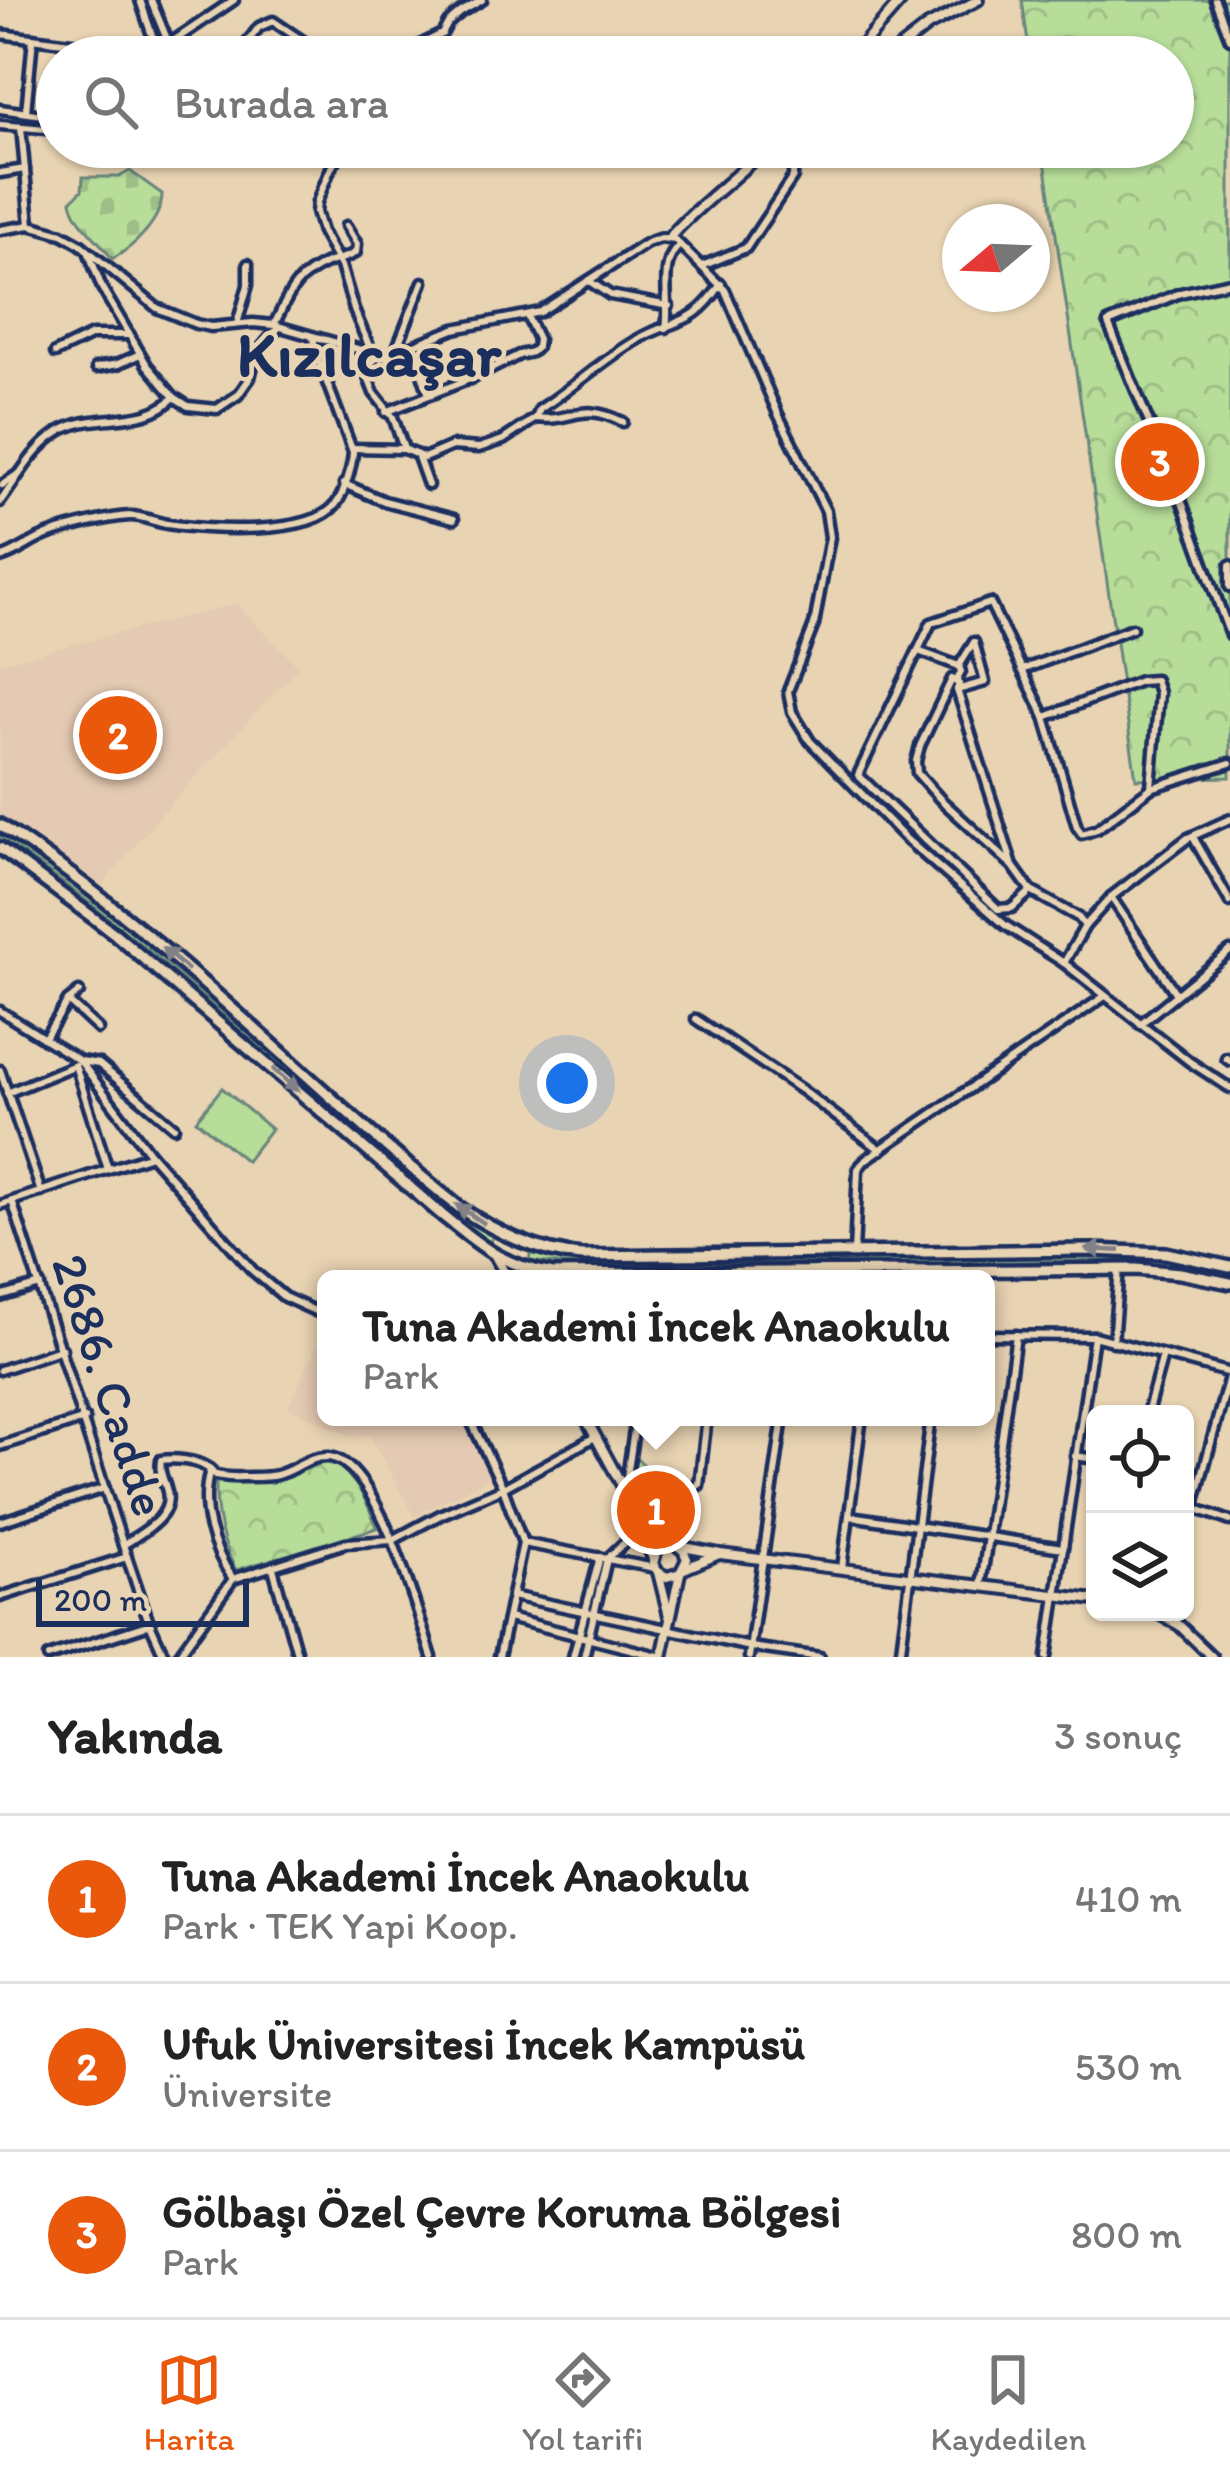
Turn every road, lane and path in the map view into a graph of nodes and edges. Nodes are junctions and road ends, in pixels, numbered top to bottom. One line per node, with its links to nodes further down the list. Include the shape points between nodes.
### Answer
1 (140, 0): 9 (street)
2 (151, 0): 10 (street)
3 (234, 0): 11 (street)
4 (482, 0): 14 (street)
5 (902, 0): 15 (street)
6 (978, 0): 16 (street)
7 (1215, 0): 18 (street)
8 (0, 34): 17 (street)
9 (152, 36)
10 (165, 36)
11 (186, 36)
12 (249, 36): 13 (street, via 273,21)
13 (296, 36)
14 (438, 36)
15 (870, 36)
16 (915, 36)
17 (34, 38): 20 (street)
18 (1230, 39)
19 (0, 109): 20 (street)
20 (26, 112): 21 (street)
21 (36, 114)
22 (0, 125): 23 (street)
23 (21, 127): 24 (street); 28 (street)
24 (36, 128)
25 (333, 168): 36 (street, via 316,212)
26 (746, 168): 33 (street)
27 (793, 168): 38 (street, via 746,248)
28 (25, 169): 29 (street); 30 (street)
29 (0, 173)
30 (30, 225): 32 (street); 35 (street)
31 (346, 226): 36 (street, via 357,248)
32 (0, 230)
33 (669, 238): 34 (street); 39 (street, via 647,243)
34 (680, 244): 38 (street); 43 (street, via 666,267)
35 (88, 251): 45 (street, via 177,318); 48 (street)
36 (338, 260): 46 (street, via 293,286); 53 (street)
37 (248, 264): 45 (street)
38 (702, 266): 42 (street)
39 (589, 281): 43 (street, via 610,295); 44 (street)
40 (423, 282): 54 (street)
41 (1230, 283): 74 (street, via 1180,293 1108,323)
42 (721, 284): 47 (street, via 696,314); 93 (street, via 826,512 830,537 814,625 788,691 799,725 905,839 1005,925)
43 (669, 306): 47 (street)
44 (527, 316): 50 (street, via 454,329); 56 (street, via 538,339 532,352)
45 (236, 325): 46 (street)
46 (277, 326): 49 (street); 57 (street, via 229,404 198,410)
47 (666, 328): 59 (street, via 603,363)
48 (130, 335): 51 (street, via 92,335); 52 (street)
49 (314, 338): 53 (street); 61 (street)
50 (413, 346): 54 (street); 56 (street)
51 (55, 353)
52 (140, 354): 55 (street); 57 (street)
53 (376, 355): 54 (street); 58 (street, via 367,375)
54 (394, 355)
55 (97, 368)
56 (429, 395): 58 (street)
57 (174, 397): 64 (street, via 139,416 67,428)
58 (386, 412): 62 (street)
59 (536, 418): 60 (street, via 601,411); 63 (street, via 485,447)
60 (623, 422)
61 (352, 448): 62 (street); 65 (street)
62 (404, 449): 63 (street)
63 (418, 457): 67 (street)
64 (25, 469): 66 (street); 68 (street)
65 (344, 484): 69 (street); 70 (street, via 338,502 309,520 223,530 130,516 47,535)
66 (2, 485)
67 (428, 485)
68 (0, 502)
69 (454, 519)
70 (0, 558)
71 (1230, 565): 72 (street)
72 (1230, 587)
73 (1132, 628): 77 (street)
74 (1230, 635)
75 (918, 651): 76 (street); 77 (street, via 931,623 990,603); 88 (street, via 858,775 998,909)
76 (959, 666): 78 (street); 79 (street, via 974,642 985,682)
77 (1022, 670): 80 (street)
78 (957, 680): 79 (street); 87 (street, via 916,769)
79 (957, 690): 87 (street)
80 (1046, 717): 82 (street, via 1082,834); 82 (street, via 1155,680)
81 (1230, 764): 82 (street)
82 (1151, 788)
83 (1230, 819): 85 (street)
84 (0, 825): 114 (main road, one-way to 84, via 441,1193 135,925)
85 (1193, 836): 89 (street); 90 (street)
86 (0, 848): 117 (main road, one-way to 117, via 115,934)
87 (1013, 866): 88 (street)
88 (1031, 891): 91 (street)
89 (1111, 898): 91 (street); 95 (street)
90 (1230, 902)
91 (1085, 926): 93 (street)
92 (1230, 950): 95 (street)
93 (1064, 963): 96 (street)
94 (79, 992): 97 (street)
95 (1176, 994): 100 (street)
96 (1105, 996): 100 (street); 108 (street)
97 (68, 1001): 101 (street); 102 (street)
98 (0, 1012): 102 (street)
99 (696, 1019): 108 (street)
100 (1140, 1024): 105 (street)
101 (98, 1029)
102 (44, 1039): 103 (street)
103 (80, 1061): 107 (street, via 100,1064); 109 (street)
104 (0, 1070): 106 (street)
105 (1230, 1088)
106 (7, 1093): 110 (street, via 75,1065); 111 (street)
107 (174, 1127)
108 (880, 1150): 116 (street, via 858,1169)
109 (151, 1155): 110 (street); 127 (street, via 253,1271)
110 (108, 1169): 111 (street)
111 (41, 1192): 112 (street)
112 (12, 1201): 113 (street); 125 (street, 2686. Cadde)
113 (0, 1205)
114 (506, 1234): 115 (main road); 117 (main road)
115 (521, 1240): 116 (main road, via 582,1256); 122 (main road)
116 (854, 1252): 118 (main road, one-way to 116, via 1092,1250)
117 (495, 1256): 120 (street); 121 (main road)
118 (1226, 1264)
119 (1119, 1269): 123 (main road); 124 (main road); 131 (street)
120 (503, 1270)
121 (517, 1270)
122 (522, 1270)
123 (995, 1271)
124 (1230, 1283)
125 (40, 1285): 126 (street); 132 (street, 2686. Cadde)
126 (0, 1298)
127 (317, 1312)
128 (995, 1335): 129 (street)
129 (1016, 1335): 130 (street); 162 (street)
130 (1094, 1336): 131 (street); 147 (street)
131 (1113, 1342): 133 (street)
132 (62, 1349): 134 (street); 137 (street, 2686. Cadde)
133 (1163, 1355): 135 (street); 136 (street)
134 (0, 1370)
135 (1230, 1373): 153 (street)
136 (1149, 1405)
137 (85, 1419): 146 (street); 150 (street, 2686. Cadde)
138 (473, 1426): 151 (street)
139 (590, 1426): 145 (street)
140 (635, 1426): 154 (street)
141 (706, 1426): 161 (street, via 699,1485 672,1503)
142 (782, 1426): 171 (street)
143 (861, 1426): 156 (street)
144 (930, 1426): 159 (street)
145 (596, 1437): 151 (street); 154 (street)
146 (0, 1446)
147 (1076, 1456): 148 (street); 167 (street)
148 (1086, 1458)
149 (210, 1471): 163 (street, via 275,1476 311,1459 337,1459 365,1484); 165 (street, via 161,1460 167,1508); 177 (street, via 208,1524)
150 (106, 1488): 158 (street); 165 (street, 2686. Cadde)
151 (503, 1488): 163 (street); 164 (street)
152 (1194, 1490): 153 (street)
153 (1197, 1491): 157 (street, via 1197,1509)
154 (624, 1492): 155 (street)
155 (631, 1502): 160 (street); 161 (street)
156 (850, 1516): 159 (street); 174 (street)
157 (1230, 1521)
158 (0, 1522)
159 (918, 1525): 162 (street); 176 (street)
160 (640, 1528): 169 (street); 172 (street)
161 (663, 1535): 166 (street)
162 (990, 1537): 167 (street); 178 (street)
163 (393, 1540): 173 (street, via 346,1543); 195 (street)
164 (523, 1543): 169 (street); 180 (street)
165 (124, 1545): 170 (street, 2686. Cadde)
166 (677, 1545): 168 (street); 172 (street, via 660,1546); 175 (street, via 687,1559)
167 (1063, 1548): 179 (street)
168 (720, 1554): 171 (street); 175 (street)
169 (606, 1556): 172 (street); 183 (street)
170 (127, 1557): 181 (street); 187 (street, 2686. Cadde)
171 (764, 1558): 174 (street); 190 (street)
172 (656, 1566): 175 (street, via 671,1577); 184 (street)
173 (274, 1568): 177 (street); 194 (street)
174 (842, 1568): 176 (street)
175 (682, 1571): 184 (street)
176 (910, 1576): 178 (street); 202 (street)
177 (233, 1579): 193 (street)
178 (982, 1586): 179 (street)
179 (1056, 1595): 182 (street); 203 (street)
180 (512, 1596): 183 (street); 185 (street)
181 (0, 1598)
182 (1086, 1599)
183 (590, 1612): 188 (street); 189 (street)
184 (669, 1617): 188 (street)
185 (508, 1618): 189 (street); 196 (street)
186 (1173, 1621): 204 (street)
187 (151, 1624): 191 (street); 192 (street, 2686. Cadde)
188 (667, 1629): 190 (street); 199 (street)
189 (584, 1637): 197 (street); 198 (street); 199 (street)
190 (751, 1647): 200 (street); 201 (street)
191 (48, 1657)
192 (166, 1657)
193 (177, 1657)
194 (298, 1657)
195 (432, 1657)
196 (499, 1657)
197 (573, 1657)
198 (584, 1657)
199 (662, 1657)
200 (749, 1657)
201 (820, 1657)
202 (900, 1657)
203 (1046, 1657)
204 (1212, 1657)

